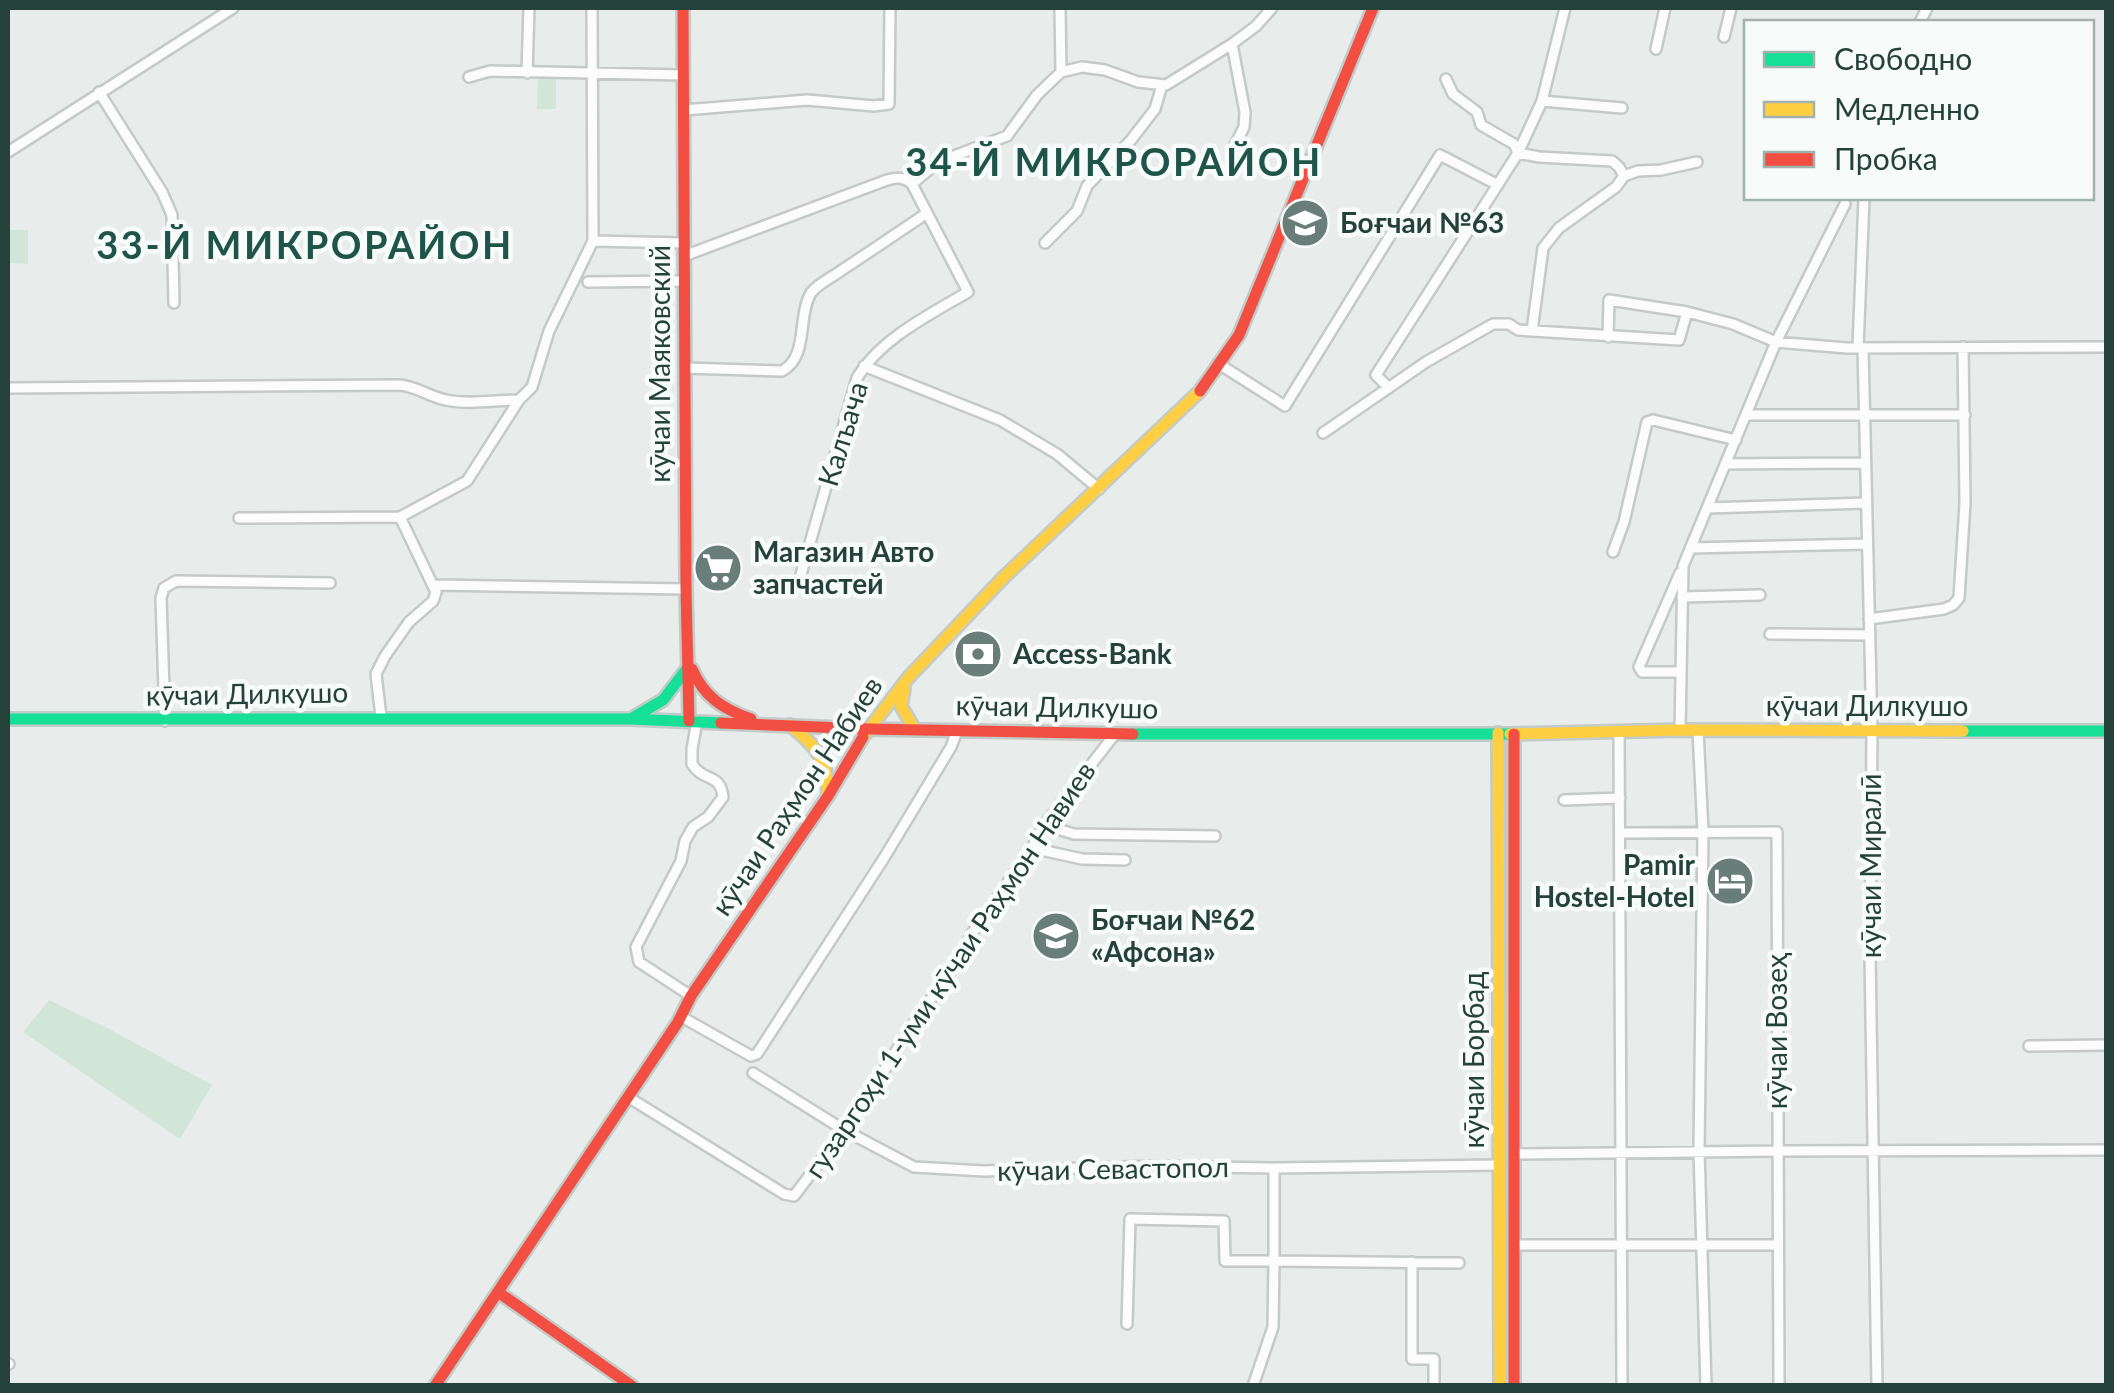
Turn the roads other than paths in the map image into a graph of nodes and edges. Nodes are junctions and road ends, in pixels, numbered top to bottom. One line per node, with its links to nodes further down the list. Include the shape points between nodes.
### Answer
1 (233, 8): 22 (street)
2 (529, 8): 16 (street)
3 (592, 8): 17 (street)
4 (684, 8): 18 (main road, кӯчаи Маяковский)
5 (890, 8): 25 (street, via 890,104 807,100)
6 (1060, 8): 15 (street)
7 (1272, 8): 13 (street)
8 (1373, 8): 49 (main road, кӯчаи Раҳмон Набиев, via 1238,334)
9 (1565, 8): 23 (street)
10 (1665, 8): 14 (street)
11 (1730, 8): 12 (street)
12 (1724, 37)
13 (1232, 44): 21 (street); 26 (street, via 1245,112)
14 (1656, 49)
15 (1061, 72): 21 (street, via 1105,70); 31 (street, via 1007,136 938,162)
16 (527, 73): 17 (street); 19 (street)
17 (592, 74): 18 (street); 36 (street)
18 (684, 75): 25 (main road, кӯчаи Маяковский)
19 (469, 77)
20 (1446, 79): 28 (street, via 1481,125)
21 (1162, 85): 37 (street, via 1155,108)
22 (98, 92): 27 (street); 41 (street, via 172,216)
23 (1542, 101): 24 (street); 28 (street)
24 (1622, 108)
25 (684, 110): 38 (main road, кӯчаи Маяковский)
26 (1234, 147)
27 (8, 149)
28 (1518, 153): 30 (street, via 1612,161); 32 (street)
29 (1697, 162): 30 (street)
30 (1624, 176): 43 (street, via 1543,248)
31 (912, 184): 35 (street, Калъача); 38 (street, via 887,180)
32 (1498, 185): 49 (street, via 1440,155 1285,406); 53 (street, via 1376,375)
33 (1864, 200): 48 (street, кӯчаи Миралӣ)
34 (1845, 204): 45 (street)
35 (927, 213): 50 (street, Калъача, via 968,292); 51 (street, via 813,290 788,368)
36 (594, 242): 38 (street); 54 (street, via 549,330 532,388)
37 (1045, 243)
38 (684, 250): 39 (main road, кӯчаи Маяковский)
39 (684, 281): 40 (street); 51 (main road, кӯчаи Маяковский)
40 (588, 282)
41 (174, 303)
42 (1687, 312): 44 (street, via 1679,340); 44 (street, via 1608,300); 45 (street)
43 (1532, 331): 44 (street); 53 (street, via 1492,324)
44 (1608, 336)
45 (1776, 342): 48 (street); 56 (street)
46 (1963, 347): 47 (street); 48 (street); 57 (street)
47 (2106, 347)
48 (1860, 348): 55 (street, кӯчаи Миралӣ)
49 (1219, 364): 62 (main road, кӯчаи Раҳмон Набиев, via 1196,397)
50 (864, 366): 62 (street, via 1000,420); 73 (street, Калъача)
51 (684, 368): 74 (main road, кӯчаи Маяковский)
52 (8, 388): 54 (street, via 400,384 442,400)
53 (1388, 388): 58 (street)
54 (519, 400): 66 (street, via 467,481)
55 (1864, 414): 56 (street); 57 (street); 60 (street, кӯчаи Миралӣ)
56 (1746, 415): 59 (street)
57 (1966, 415): 77 (street, via 1959,598 1944,609)
58 (1323, 432)
59 (1736, 440): 61 (street); 69 (street, via 1647,422)
60 (1866, 463): 61 (street); 63 (street, кӯчаи Миралӣ)
61 (1725, 464): 64 (street)
62 (1099, 489): 82 (main road, кӯчаи Раҳмон Набиев)
63 (1866, 503): 64 (street); 67 (street, кӯчаи Миралӣ)
64 (1707, 508): 68 (street)
65 (238, 518): 66 (street)
66 (400, 518): 72 (street)
67 (1867, 544): 68 (street); 77 (street, кӯчаи Миралӣ)
68 (1690, 548): 70 (street)
69 (1613, 552)
70 (1683, 566): 76 (street); 81 (street, via 1639,667)
71 (330, 583): 86 (street, via 176,581 164,588)
72 (434, 584): 74 (street); 83 (street, via 433,601 409,622 376,674)
73 (798, 585)
74 (686, 589): 80 (main road, кӯчаи Маяковский)
75 (1760, 596): 76 (street)
76 (1682, 597): 81 (street)
77 (1869, 619): 79 (street, кӯчаи Миралӣ)
78 (1770, 634): 79 (street)
79 (1870, 636): 95 (street, кӯчаи Миралӣ)
80 (689, 663): 84 (main road, via 663,700); 87 (main road, кӯчаи Маяковский); 88 (main road, via 710,700)
81 (1680, 672): 92 (street)
82 (908, 678): 90 (main road, кӯчаи Раҳмон Набиев); 91 (main road, via 900,707)
83 (381, 717): 84 (main road, кӯчаи Дилкушо); 86 (main road, кӯчаи Дилкушо)
84 (631, 718): 87 (main road, кӯчаи Дилкушо)
85 (8, 719): 86 (main road, кӯчаи Дилкушо)
86 (165, 720)
87 (693, 721): 88 (main road, кӯчаи Дилкушо); 110 (street, via 692,764 722,785 722,797 693,827 636,947 639,962)
88 (764, 723): 89 (main road, кӯчаи Дилкушо)
89 (790, 725): 90 (main road, кӯчаи Дилкушо); 101 (main road, via 825,762)
90 (868, 729): 91 (main road, кӯчаи Дилкушо); 101 (main road, кӯчаи Раҳмон Набиев)
91 (915, 730): 97 (main road, кӯчаи Дилкушо)
92 (1680, 730): 93 (main road, кӯчаи Дилкушо); 94 (main road, кӯчаи Дилкушо)
93 (1698, 730): 95 (main road, кӯчаи Дилкушо); 105 (street)
94 (1620, 731): 100 (main road, кӯчаи Дилкушо); 102 (street)
95 (1872, 731): 96 (main road, кӯчаи Дилкушо); 120 (street, кӯчаи Миралӣ)
96 (2106, 731)
97 (957, 732): 98 (main road, кӯчаи Дилкушо); 111 (street, via 758,1054)
98 (1115, 734): 99 (main road, кӯчаи Дилкушо); 104 (street, гузаргоҳи 1-уми кӯчаи Раҳмон Навиев)
99 (1498, 734): 100 (main road, кӯчаи Дилкушо); 123 (main road, кӯчаи Борбад)
100 (1514, 734): 122 (main road, кӯчаи Борбад)
101 (828, 796): 110 (main road, кӯчаи Раҳмон Набиев)
102 (1620, 798): 103 (street); 106 (street)
103 (1564, 800)
104 (1044, 825): 107 (street, via 1074,834); 108 (street, гузаргоҳи 1-уми кӯчаи Раҳмон Навиев)
105 (1703, 832): 106 (street, кӯчаи Возеҳ); 118 (street); 119 (street, кӯчаи Возеҳ, via 1777,832)
106 (1621, 833): 121 (street)
107 (1215, 836)
108 (1032, 848): 109 (street); 116 (street, гузаргоҳи 1-уми кӯчаи Раҳмон Навиев)
109 (1125, 860)
110 (691, 996): 111 (main road, кӯчаи Раҳмон Набиев)
111 (680, 1016): 115 (main road, кӯчаи Раҳмон Набиев)
112 (2106, 1045): 113 (street)
113 (2029, 1046)
114 (753, 1073): 116 (street, кӯчаи Севастопол)
115 (628, 1097): 116 (street, гузаргоҳи 1-уми кӯчаи Раҳмон Навиев, via 789,1196); 132 (main road, кӯчаи Раҳмон Набиев)
116 (844, 1130): 124 (street, кӯчаи Севастопол, via 914,1167)
117 (2106, 1150): 120 (street)
118 (1699, 1151): 119 (street); 121 (street); 126 (street)
119 (1778, 1151): 120 (street); 128 (street, кӯчаи Возеҳ)
120 (1874, 1152): 143 (street, кӯчаи Миралӣ)
121 (1620, 1153): 122 (street); 125 (street)
122 (1515, 1154): 127 (main road, кӯчаи Борбад)
123 (1500, 1165): 124 (street, кӯчаи Севастопол); 138 (main road, кӯчаи Борбад)
124 (1274, 1168): 129 (street)
125 (1620, 1244): 126 (street); 127 (street); 140 (street)
126 (1702, 1244): 128 (street); 141 (street)
127 (1514, 1245): 139 (main road, кӯчаи Борбад)
128 (1778, 1245): 142 (street, кӯчаи Возеҳ)
129 (1274, 1262): 130 (street); 133 (street, via 1225,1261 1224,1222 1130,1219); 136 (street, via 1274,1327)
130 (1412, 1262): 131 (street); 137 (street, via 1412,1358 1434,1359)
131 (1459, 1263)
132 (498, 1292): 134 (main road, кӯчаи Раҳмон Набиев); 135 (main road)
133 (1127, 1324)
134 (436, 1386)
135 (632, 1386)
136 (1253, 1386)
137 (1434, 1386)
138 (1500, 1386)
139 (1514, 1386)
140 (1622, 1386)
141 (1706, 1386)
142 (1779, 1386)
143 (1877, 1386)

